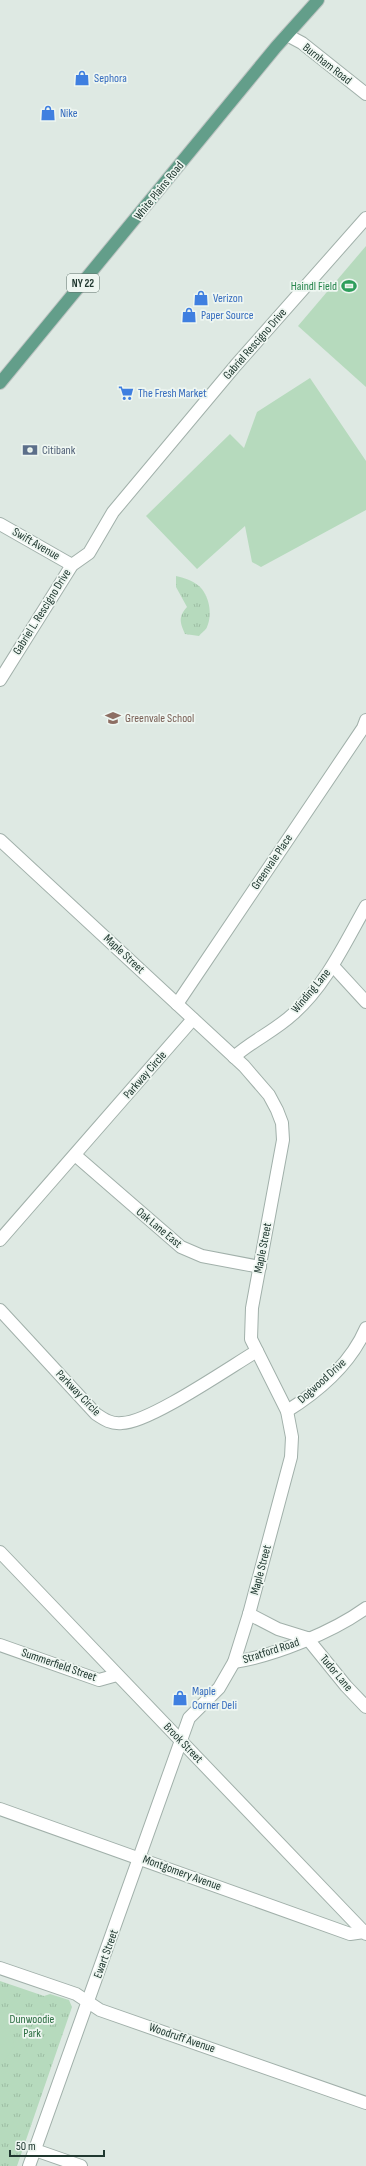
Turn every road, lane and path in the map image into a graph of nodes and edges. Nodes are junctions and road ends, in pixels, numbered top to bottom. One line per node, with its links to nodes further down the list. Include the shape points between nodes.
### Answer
1 (318, 0): 2 (main road, White Plains Road / NY 22)
2 (287, 35): 3 (street, Burnham Road, via 302,43); 5 (main road, White Plains Road / NY 22)
3 (366, 94)
4 (366, 218): 7 (street, Gabriel Rescigno Drive, via 236,365 113,512 89,553)
5 (0, 384)
6 (0, 524): 7 (street, Swift Avenue)
7 (72, 565): 8 (street, Gabriel L. Rescigno Drive)
8 (0, 680)
9 (366, 720): 14 (street, Greenvale Place)
10 (0, 840): 14 (street, Maple Street)
11 (366, 906): 12 (street, Winding Lane)
12 (333, 966): 13 (street); 16 (street, Winding Lane, via 294,1013 277,1028 248,1044)
13 (366, 1002)
14 (177, 1004): 15 (street, Maple Street)
15 (193, 1018): 16 (street, Maple Street); 17 (street, Parkway Circle)
16 (234, 1057): 19 (street, Maple Street, via 269,1096 282,1123 281,1154)
17 (75, 1155): 18 (street, Parkway Circle); 19 (street, Oak Lane East, via 181,1247 202,1256)
18 (0, 1240)
19 (260, 1267): 22 (street, Maple Street, via 250,1327 251,1339)
20 (0, 1310): 22 (street, Parkway Circle, via 96,1414 112,1423 134,1421 158,1410)
21 (366, 1328): 23 (street, Dogwood Drive, via 353,1353 342,1365)
22 (258, 1351): 23 (street, Maple Street)
23 (287, 1411): 26 (street, Maple Street, via 292,1437 291,1457)
24 (0, 1552): 30 (street, Brook Street)
25 (366, 1608): 27 (street, Stratford Road)
26 (249, 1614): 27 (street, Stratford Road, via 278,1629); 29 (street, Maple Street)
27 (307, 1638): 29 (street, Stratford Road, via 295,1646); 31 (street, Tudor Lane)
28 (0, 1645): 30 (street, Summerfield Street, via 99,1680)
29 (234, 1662): 32 (street, Maple Street, via 219,1688 189,1718)
30 (117, 1675): 32 (street, Brook Street)
31 (366, 1707)
32 (182, 1742): 34 (street, Ewart Street); 35 (street, Brook Street)
33 (0, 1809): 34 (street, Montgomery Avenue)
34 (140, 1858): 35 (street, Montgomery Avenue, via 350,1934); 37 (street, Ewart Street)
35 (365, 1933)
36 (0, 1968): 37 (street, Woodruff Avenue, via 76,1994)
37 (88, 2002): 38 (street, Woodruff Avenue, via 100,2010); 39 (street, Ewart Street)
38 (366, 2103)
39 (35, 2150): 40 (street, Ewart Street); 41 (street)
40 (29, 2166)
41 (81, 2166)

